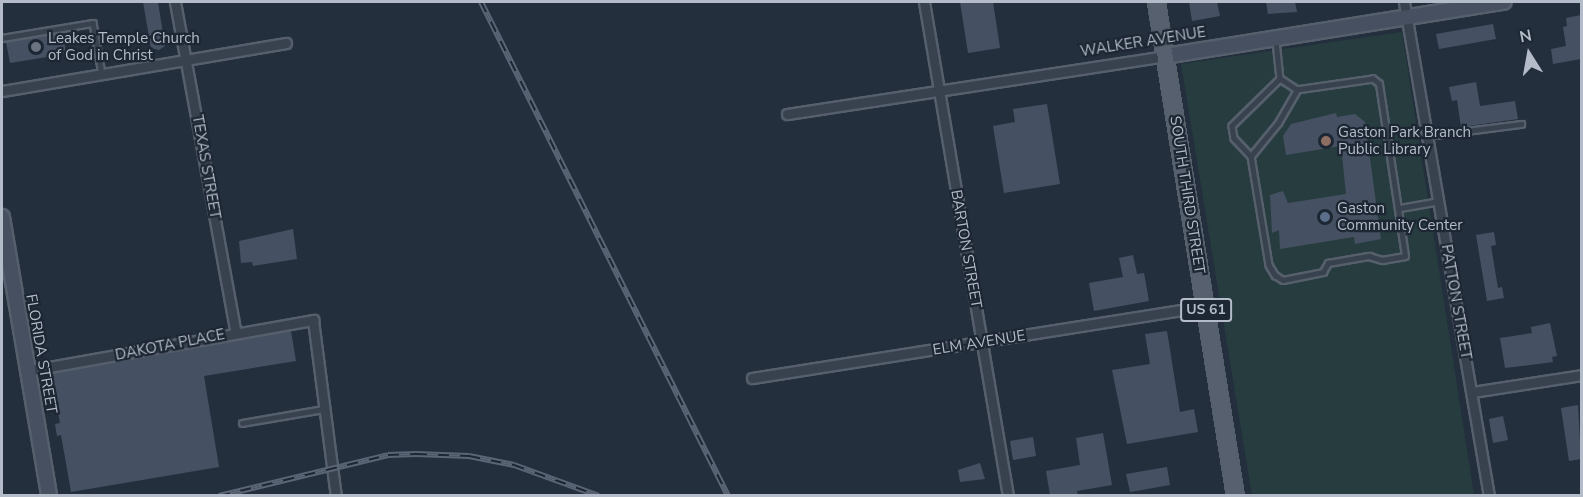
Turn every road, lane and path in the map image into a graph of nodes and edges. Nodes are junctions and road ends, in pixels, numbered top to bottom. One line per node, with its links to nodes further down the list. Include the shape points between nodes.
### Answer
1 (176, 2): 11 (street, TEXAS STREET)
2 (924, 2): 14 (street, BARTON STREET)
3 (1156, 2): 10 (main road, SOUTH THIRD STREET / US 61)
4 (1404, 2): 6 (street, PATTON STREET)
5 (1504, 2): 6 (street, WALKER AVENUE)
6 (1407, 17): 8 (street, WALKER AVENUE); 19 (street, PATTON STREET)
7 (2, 38): 12 (lane, via 93,22)
8 (1276, 38): 10 (street, WALKER AVENUE); 13 (lane)
9 (286, 43): 11 (street)
10 (1165, 56): 14 (street, WALKER AVENUE); 24 (main road, SOUTH THIRD STREET / US 61)
11 (187, 60): 12 (street); 25 (street, TEXAS STREET)
12 (102, 75): 16 (street)
13 (1280, 79): 15 (lane); 20 (lane, via 1232,126 1234,138)
14 (939, 90): 17 (street, WALKER AVENUE); 26 (street, BARTON STREET)
15 (1297, 90): 20 (lane, via 1278,123); 22 (lane, via 1373,79 1379,84)
16 (2, 91)
17 (787, 114)
18 (1521, 124): 19 (lane)
19 (1427, 136): 21 (street, PATTON STREET)
20 (1251, 156): 22 (lane, via 1269,265 1283,280 1323,272 1328,263 1369,256 1382,260 1406,256)
21 (1439, 201): 22 (lane); 30 (street, PATTON STREET)
22 (1400, 208)
23 (2, 217): 27 (street, FLORIDA STREET)
24 (1205, 306): 26 (street, ELM AVENUE); 36 (main road, SOUTH THIRD STREET / US 61)
25 (236, 333): 27 (street, DAKOTA PLACE); 31 (street, DAKOTA PLACE, via 313,320)
26 (982, 343): 29 (street, ELM AVENUE); 35 (street, BARTON STREET)
27 (27, 371): 33 (street, FLORIDA STREET)
28 (1581, 375): 30 (street)
29 (752, 378)
30 (1472, 392): 37 (street, PATTON STREET)
31 (324, 409): 32 (lane); 34 (street)
32 (242, 423)
33 (49, 495)
34 (336, 495)
35 (1008, 495)
36 (1235, 495)
37 (1489, 495)

